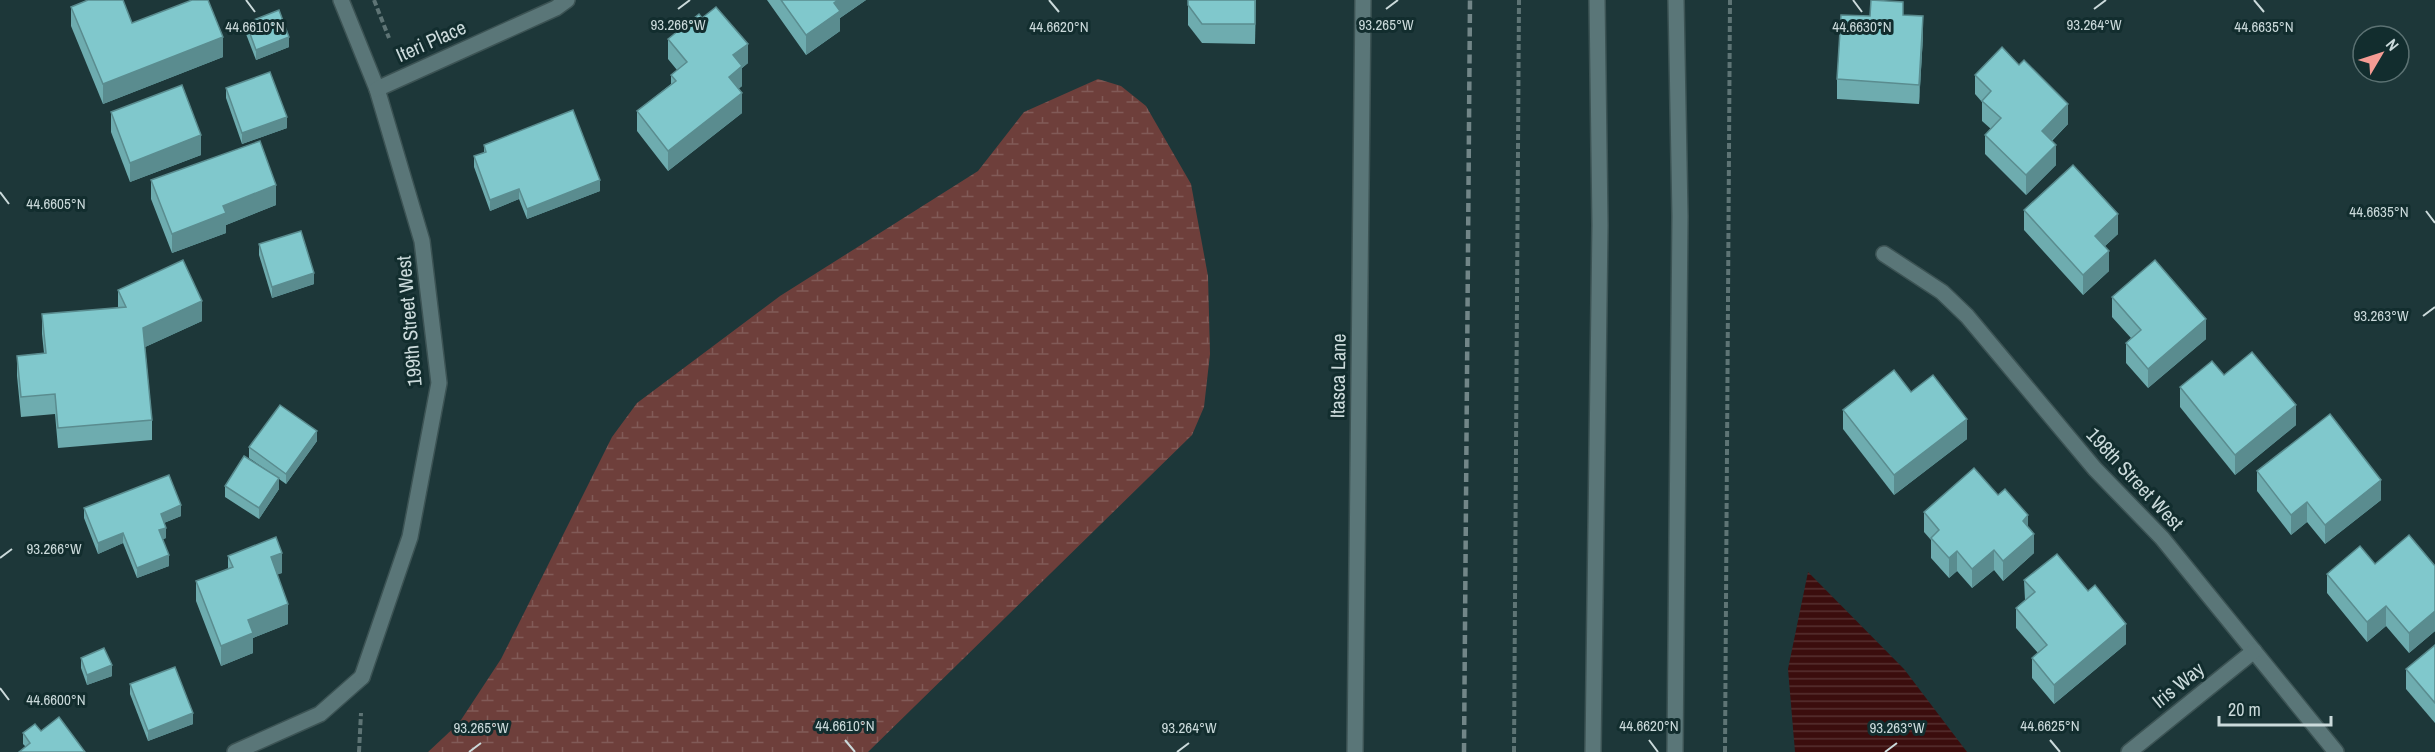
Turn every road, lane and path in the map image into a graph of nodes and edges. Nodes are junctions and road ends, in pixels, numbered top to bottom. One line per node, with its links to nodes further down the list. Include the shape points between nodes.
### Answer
1 (341, 0): 10 (street, 199th Street West)
2 (374, 0): 9 (path)
3 (567, 0): 10 (street, Iteri Place)
4 (1363, 0): 14 (street, Itasca Lane)
5 (1519, 0): 15 (path)
6 (1598, 0): 16 (street, via 1600,225)
7 (1676, 0): 17 (street, via 1680,228)
8 (1730, 0): 18 (path)
9 (389, 38)
10 (376, 89): 13 (street, 199th Street West, via 422,241 438,383 410,537 362,677 320,714)
11 (1884, 254): 12 (street, 198th Street West, via 1941,292 1967,316 2089,462 2162,538)
12 (2254, 651): 19 (street, Iris Way); 20 (street, 198th Street West)
13 (235, 752)
14 (1355, 752)
15 (1514, 752)
16 (1593, 752)
17 (1675, 752)
18 (1725, 752)
19 (2129, 752)
20 (2336, 752)

